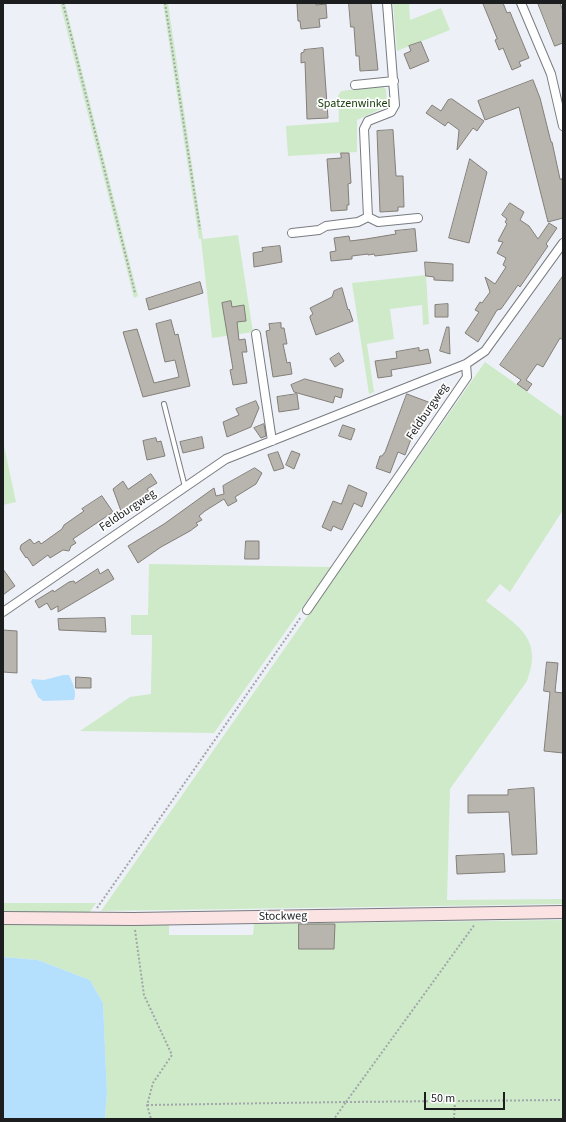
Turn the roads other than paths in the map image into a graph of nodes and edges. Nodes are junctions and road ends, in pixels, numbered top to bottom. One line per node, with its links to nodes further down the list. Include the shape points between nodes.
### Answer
1 (387, 3): 3 (street)
2 (521, 3): 5 (street, via 551,74)
3 (394, 80): 4 (street); 6 (street, via 395,105 391,112 368,121 364,129)
4 (355, 85)
5 (563, 126)
6 (368, 217): 7 (street, via 378,222); 8 (street, via 358,222)
7 (418, 218)
8 (292, 233)
9 (563, 243): 11 (street, Feldburgweg, via 485,351)
10 (256, 334): 13 (street)
11 (466, 364): 13 (street, Feldburgweg); 15 (street, Feldburgweg, via 467,377)
12 (164, 404): 14 (lane)
13 (272, 441): 14 (street, Feldburgweg, via 226,459)
14 (185, 487): 16 (street, Feldburgweg)
15 (307, 610)
16 (3, 612)
17 (563, 912): 18 (street, Stockweg, via 134,920)
18 (3, 918)

